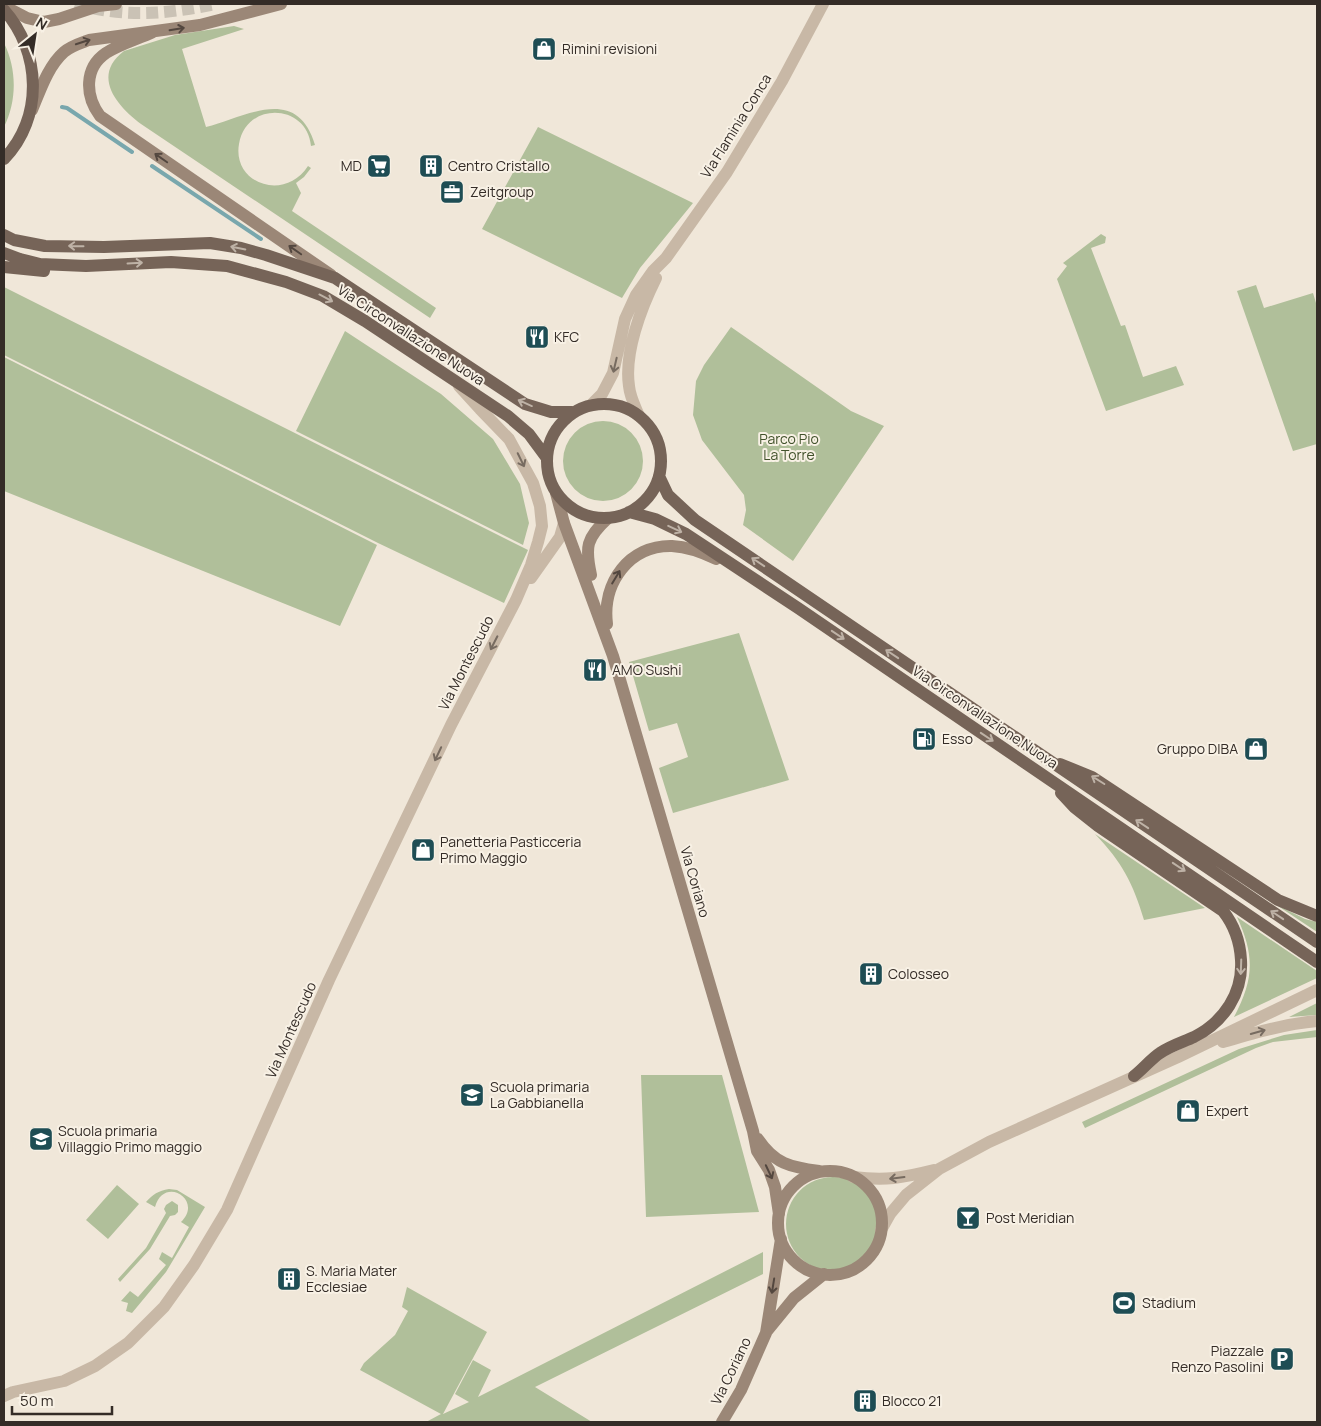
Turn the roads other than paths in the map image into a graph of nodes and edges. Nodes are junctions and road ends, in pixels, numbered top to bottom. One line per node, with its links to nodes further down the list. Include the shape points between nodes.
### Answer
1 (116, 4): 4 (main road, via 44,22 27,18)
2 (281, 4): 6 (main road, one-way to 2, via 200,25)
3 (823, 4): 11 (street, Via Flaminia Conca, via 728,172)
4 (4, 6)
5 (4, 10): 7 (main road, via 20,32 31,63 33,96)
6 (153, 32): 7 (main road, one-way to 6, via 50,71 64,52 89,40); 14 (main road, Via Circonvallazione Nuova, one-way to 6, via 100,116 94,108 88,87 92,69 105,54)
7 (27, 122): 8 (main road)
8 (4, 159)
9 (4, 235): 14 (main road, Via Circonvallazione Nuova, one-way to 9, via 241,248 210,244 45,246)
10 (4, 253): 12 (main road, Via Circonvallazione Nuova, via 40,264)
11 (666, 258): 16 (street, Via Flaminia Conca, one-way to 16, via 636,295 625,319 613,374 605,390); 18 (street, Via Flaminia Conca, via 645,300 628,371 632,400)
12 (86, 266): 13 (main road, via 47,271); 15 (main road, Via Circonvallazione Nuova, one-way to 15, via 190,263 227,266 286,282 323,296)
13 (4, 267)
14 (335, 278): 17 (main road, Via Circonvallazione Nuova, one-way to 14, via 551,412 525,404)
15 (457, 383): 19 (main road, Via Circonvallazione Nuova, via 508,416 529,434); 26 (street, Via Montescudo, one-way to 26, via 509,439 533,483 540,506 542,526 538,542)
16 (592, 404): 17 (main road, Via Circonvallazione Nuova); 18 (main road, Via Circonvallazione Nuova, via 617,405)
17 (572, 412): 19 (main road, Via Circonvallazione Nuova, via 551,436)
18 (639, 416): 20 (main road, Via Circonvallazione Nuova, via 647,423 658,443 661,459)
19 (546, 457): 21 (main road, Via Circonvallazione Nuova, via 550,482)
20 (659, 476): 22 (main road, Via Circonvallazione Nuova, via 648,498); 29 (main road, Via Circonvallazione Nuova, one-way to 20, via 695,520 668,495)
21 (556, 493): 23 (main road, Via Circonvallazione Nuova, via 573,510 596,518); 24 (main road, Via Coriano)
22 (629, 512): 23 (main road, Via Circonvallazione Nuova); 25 (main road, Via Circonvallazione Nuova, one-way to 25, via 655,519 686,534)
23 (608, 518): 27 (main road, Via Coriano, via 589,540 588,557)
24 (564, 523): 26 (street, Via Montescudo, via 560,537); 27 (main road, Via Coriano)
25 (757, 580): 28 (main road, Via Coriano, one-way to 25, via 606,598 613,581 629,561 653,549 671,546 703,552); 30 (main road, Via Circonvallazione Nuova, one-way to 30)
26 (516, 600): 47 (street, Via Montescudo, one-way to 47, via 451,725 329,980 227,1210 194,1265 164,1307 128,1343 95,1366 64,1381)
27 (600, 617): 28 (main road, Via Coriano)
28 (608, 641): 38 (main road, Via Coriano)
29 (1046, 759): 31 (main road, one-way to 29, via 1278,900 1092,777); 32 (main road, Via Circonvallazione Nuova, one-way to 29)
30 (1052, 781): 33 (main road, Via Circonvallazione Nuova, one-way to 33); 37 (main road, one-way to 37, via 1067,801 1083,814 1223,911 1240,946 1240,982 1225,1013 1196,1036 1160,1053)
31 (1317, 916)
32 (1317, 942)
33 (1314, 960)
34 (1317, 990): 36 (street)
35 (1317, 1021): 36 (street, one-way to 35, via 1262,1030)
36 (1178, 1056): 37 (street)
37 (1134, 1076): 39 (street, via 989,1142)
38 (753, 1131): 40 (main road, Via Coriano, via 778,1162); 42 (main road, Via Coriano, one-way to 42, via 757,1151 775,1187)
39 (939, 1169): 41 (street, one-way to 41, via 898,1178); 43 (street, via 906,1195)
40 (824, 1172): 41 (main road, via 839,1172); 42 (main road, via 808,1176 794,1185 784,1198)
41 (853, 1177): 43 (main road, via 876,1199 881,1214)
42 (779, 1214): 44 (main road)
43 (881, 1230): 45 (main road, via 877,1245 857,1267 845,1273)
44 (780, 1239): 45 (main road, via 797,1263 810,1271); 46 (main road, Via Coriano, one-way to 46)
45 (824, 1274): 46 (main road, Via Coriano, via 794,1298)
46 (766, 1333): 48 (main road, Via Coriano, via 741,1390)
47 (7, 1393)
48 (722, 1422)

